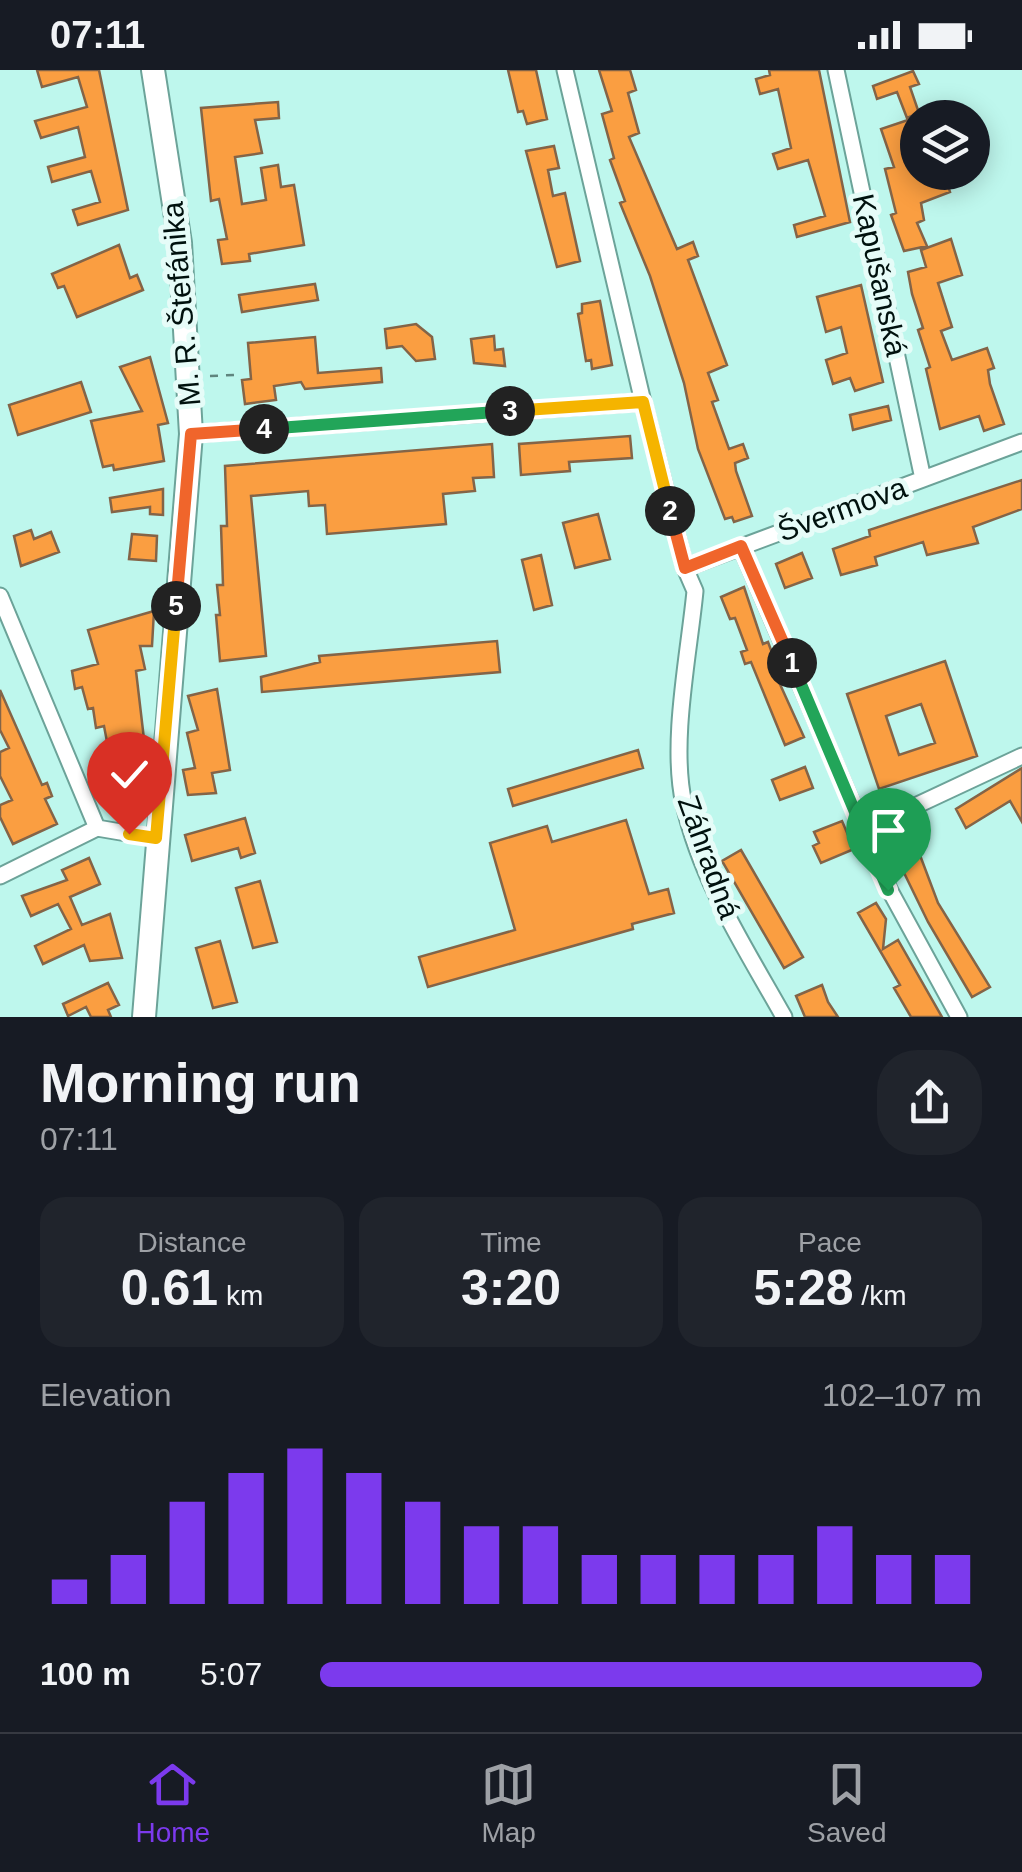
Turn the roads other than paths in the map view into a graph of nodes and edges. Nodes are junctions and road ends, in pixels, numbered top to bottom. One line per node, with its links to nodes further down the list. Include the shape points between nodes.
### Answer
1 (153, 70): 5 (street, M. R. Štefánika, via 180,244)
2 (565, 70): 4 (street)
3 (836, 70): 7 (street, Kapušanská)
4 (643, 402): 5 (street); 9 (street)
5 (191, 434): 14 (street, M. R. Štefánika)
6 (1022, 442): 7 (street, Švermova)
7 (923, 479): 8 (street, Švermova)
8 (741, 546): 9 (street, Švermova); 13 (street)
9 (685, 568): 17 (street, Záhradná, via 695,591 681,748 684,802 717,898)
10 (0, 596): 12 (street)
11 (1022, 756): 13 (street)
12 (97, 828): 14 (street); 15 (street)
13 (864, 830): 18 (street, via 888,890)
14 (156, 838): 16 (street, M. R. Štefánika)
15 (0, 876)
16 (144, 1017)
17 (784, 1017)
18 (959, 1017)

